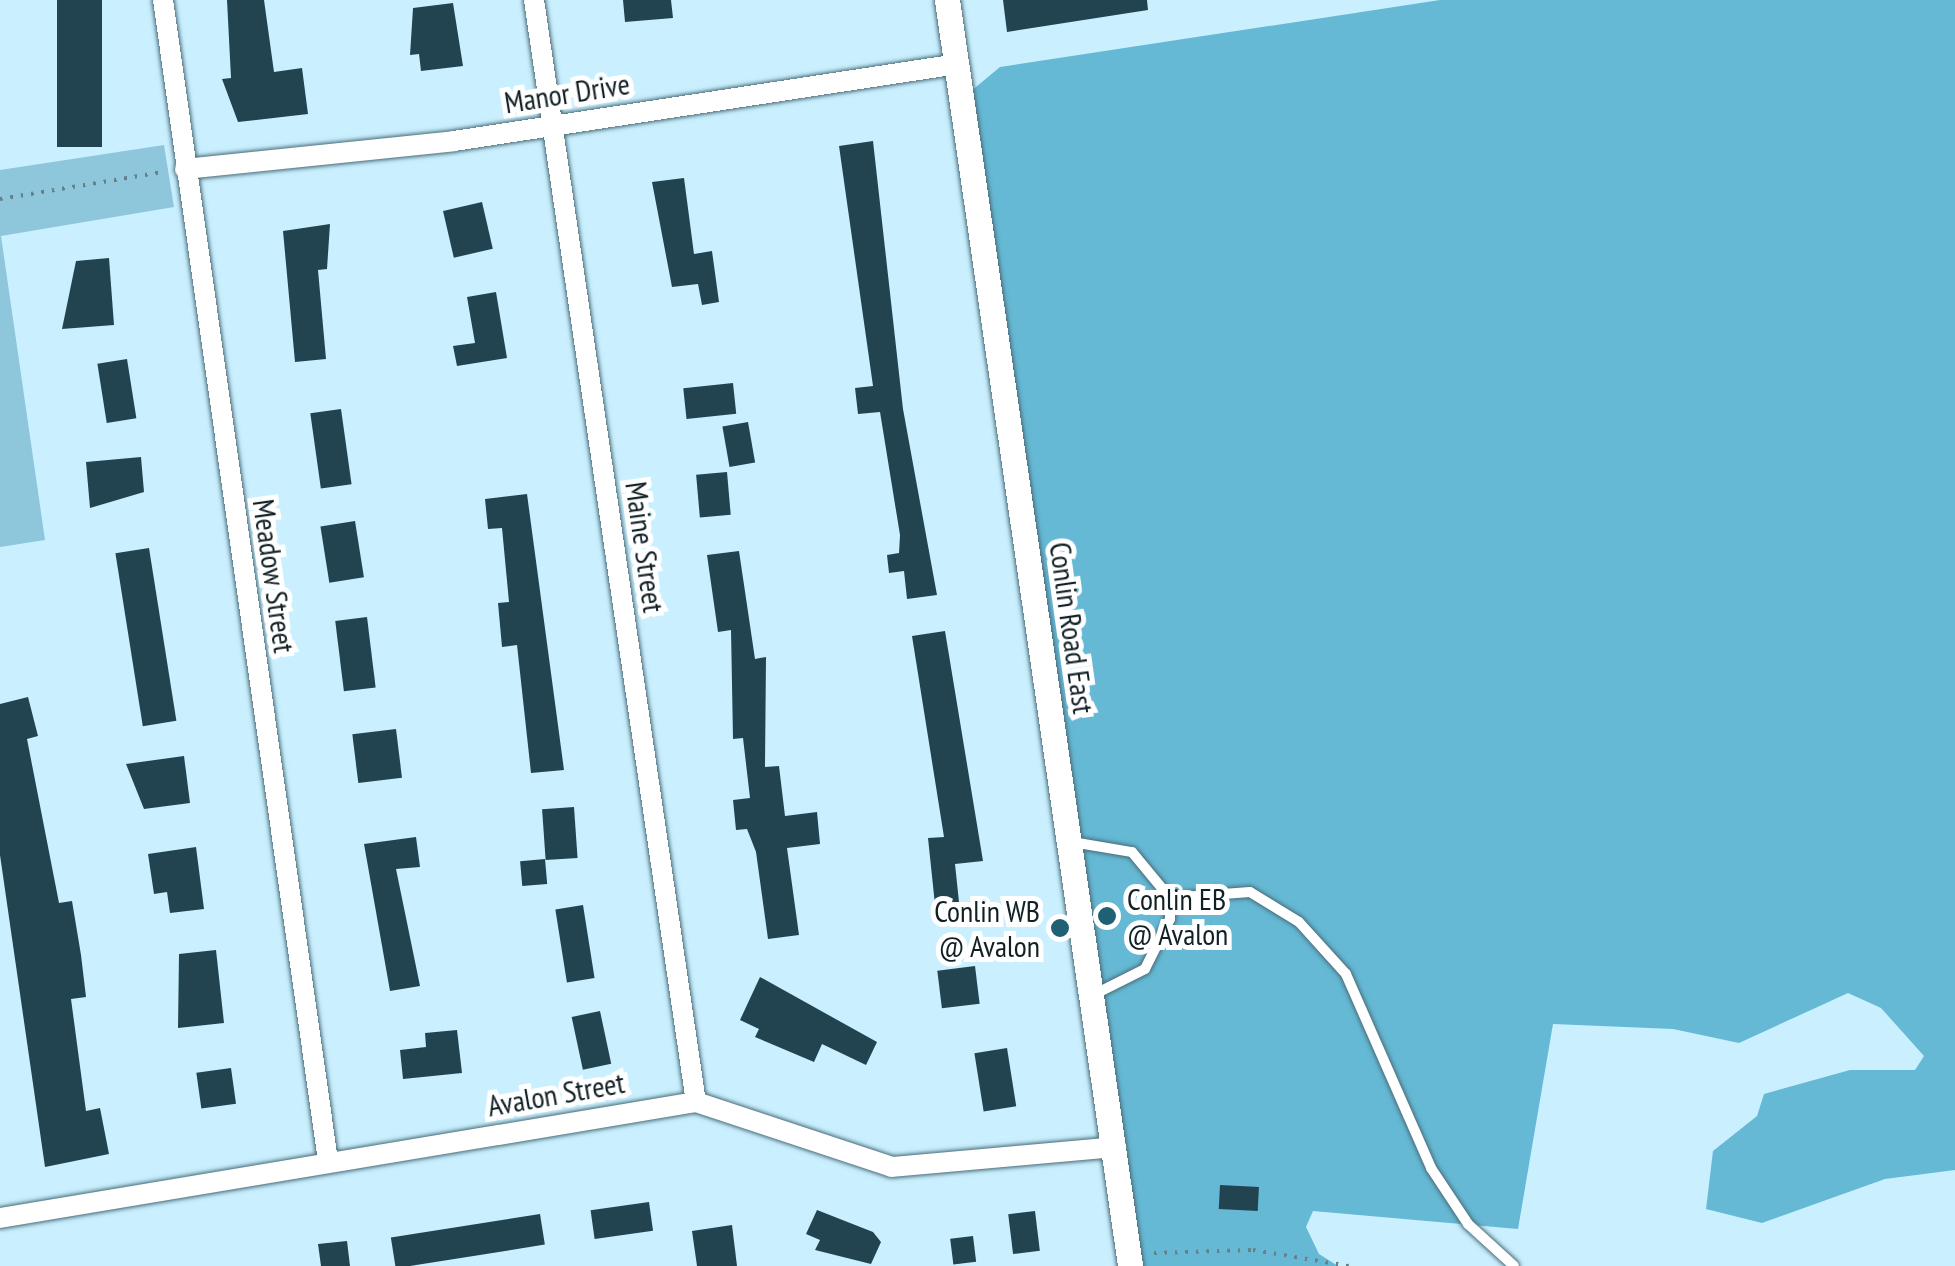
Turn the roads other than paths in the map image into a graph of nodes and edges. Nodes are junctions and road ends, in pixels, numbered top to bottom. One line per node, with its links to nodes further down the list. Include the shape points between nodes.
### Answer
1 (163, 0): 6 (street, Meadow Street)
2 (534, 0): 5 (street, Maine Street)
3 (947, 0): 4 (street, Conlin Road East)
4 (958, 64): 5 (street, Manor Drive); 7 (street, Conlin Road East)
5 (553, 126): 6 (street, Manor Drive); 10 (street, Maine Street)
6 (185, 169): 12 (street, Meadow Street)
7 (1070, 842): 8 (lane, via 1132,852); 9 (street, Conlin Road East)
8 (1170, 898): 9 (lane, via 1170,919 1145,969); 15 (lane, via 1250,892 1300,922 1346,974 1430,1168 1468,1224)
9 (1092, 996): 11 (street, Conlin Road East)
10 (696, 1102): 11 (street, Avalon Street, via 892,1168); 12 (street, Avalon Street)
11 (1116, 1147): 14 (street, Conlin Road East)
12 (328, 1160): 13 (street, Avalon Street)
13 (0, 1218)
14 (1130, 1261)
15 (1514, 1266)

